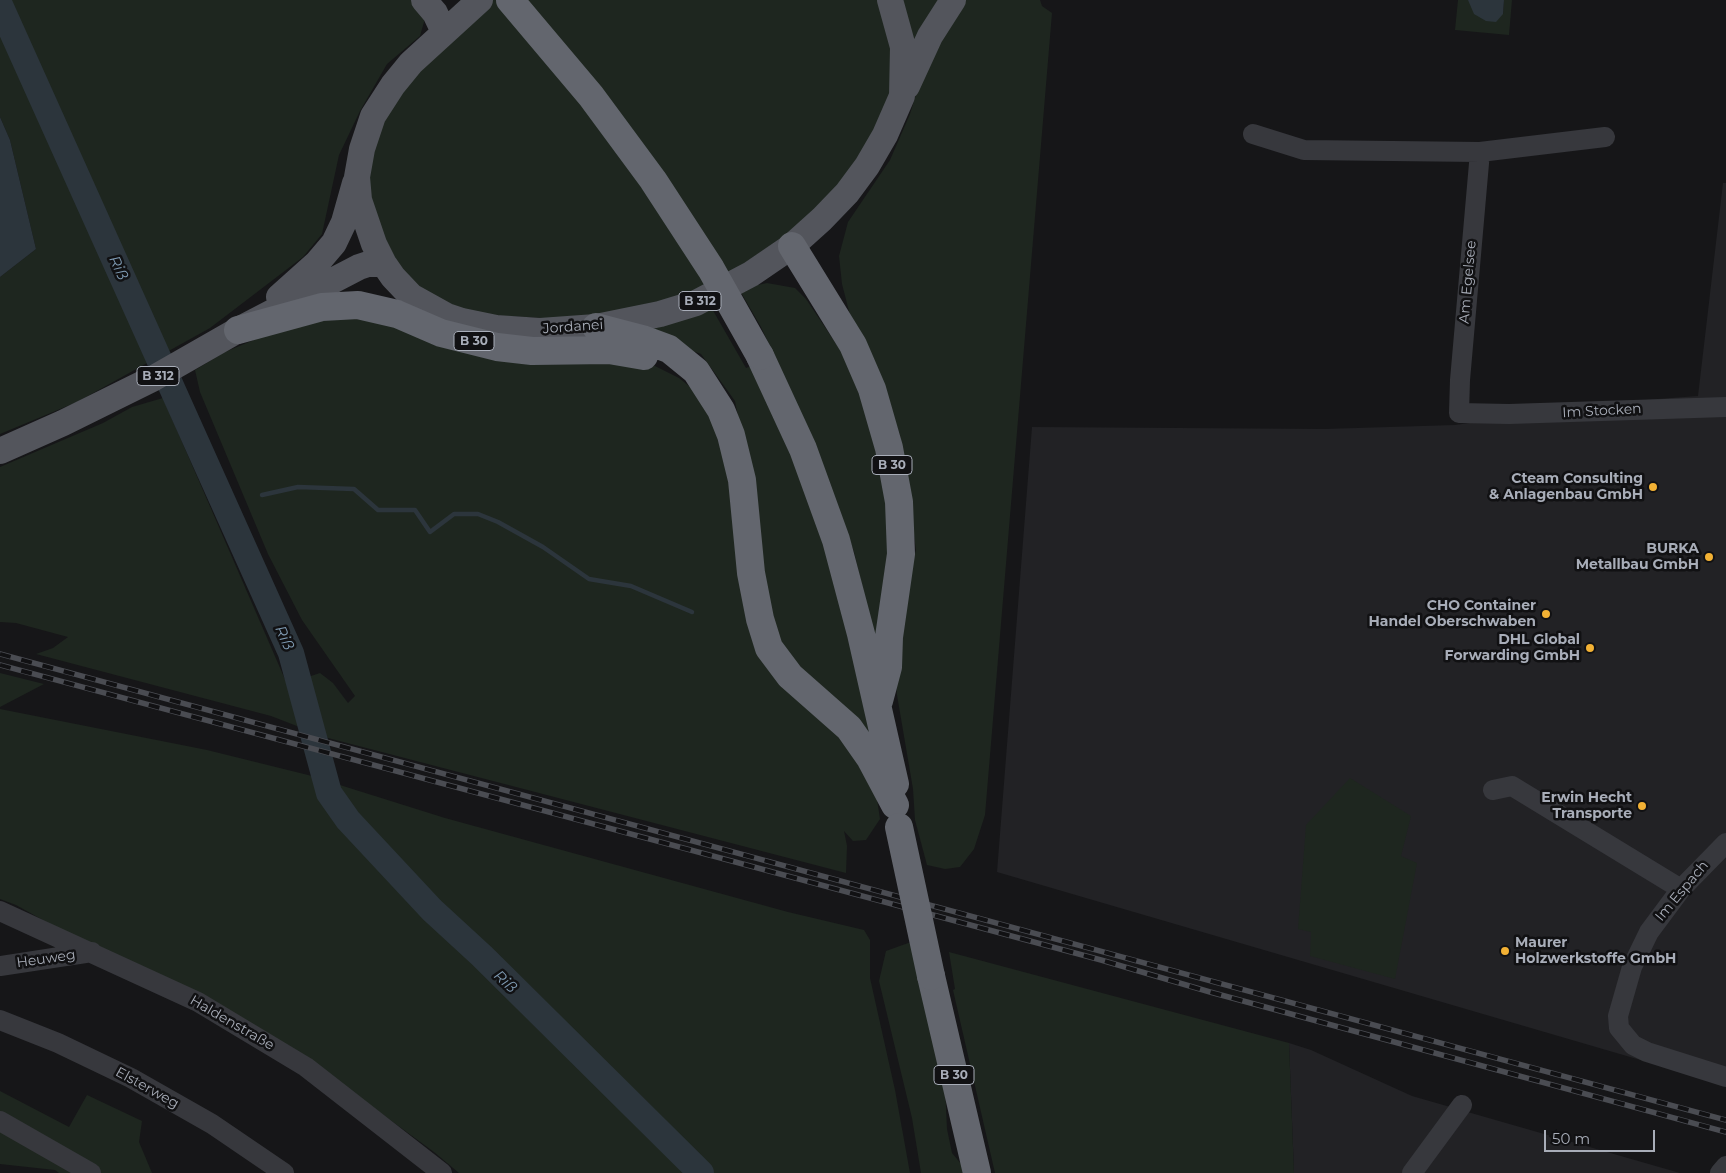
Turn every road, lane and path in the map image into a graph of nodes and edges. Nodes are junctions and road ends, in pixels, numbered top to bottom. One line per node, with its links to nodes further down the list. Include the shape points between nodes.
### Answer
1 (424, 0): 6 (main road)
2 (480, 0): 6 (main road, Jordanei / B 312)
3 (510, 0): 20 (highway, B 30, bridge, via 591,96 653,180 711,269 760,356 803,449 836,540)
4 (891, 0): 7 (main road, Jordanei / B 312, via 903,47)
5 (952, 0): 7 (main road, B 312, via 930,36)
6 (444, 32): 11 (main road, Jordanei / B 312, via 411,62 373,116)
7 (902, 96): 12 (main road, Jordanei / B 312, via 885,135 857,181)
8 (1253, 134): 10 (street, via 1304,150)
9 (1606, 137): 10 (street)
10 (1480, 152): 18 (street, Am Egelsee, via 1460,380)
11 (357, 177): 13 (main road, Jordanei / B 312, via 359,200); 15 (main road, B 312, via 344,222 334,243 293,286)
12 (792, 246): 14 (main road, Jordanei / B 312, via 751,274 696,303); 20 (highway, B 30, via 842,324 861,363 889,448 899,502 901,554 888,637 888,667)
13 (384, 264): 14 (main road, Jordanei / B 312, via 411,296 462,321 496,328 540,330); 15 (main road, B 312, via 359,267)
14 (596, 327): 16 (highway, B 30, via 669,350 696,371)
15 (238, 330): 16 (highway, B 30, via 322,307 358,305 397,314 441,332 498,347 609,350 635,354 657,360); 19 (main road, B 312, via 109,400)
16 (708, 390): 22 (highway, B 30, via 721,410 736,452 751,573 769,648 790,676 849,728 870,758)
17 (1726, 407): 18 (street, Im Stocken)
18 (1468, 413)
19 (0, 451)
20 (878, 705): 22 (highway, B 30, via 895,784)
21 (1493, 790): 24 (street, via 1512,786)
22 (897, 816): 36 (highway, B 30, bridge)
23 (1726, 843): 24 (street, Im Espach)
24 (1681, 889): 29 (street, Im Espach, via 1649,932 1632,966 1620,1003 1619,1028 1633,1045 1647,1052)
25 (0, 911): 26 (street, Haldenstraße)
26 (92, 952): 27 (street, Heuweg); 35 (street, Haldenstraße, via 198,1002 306,1067)
27 (0, 966)
28 (0, 1020): 34 (street, Elsterweg, via 131,1078 212,1124)
29 (1726, 1077)
30 (1462, 1105): 37 (street)
31 (0, 1121): 33 (street)
32 (1726, 1166): 38 (street)
33 (91, 1173)
34 (284, 1173)
35 (442, 1173)
36 (977, 1173)
37 (1412, 1173)
38 (1720, 1173)

